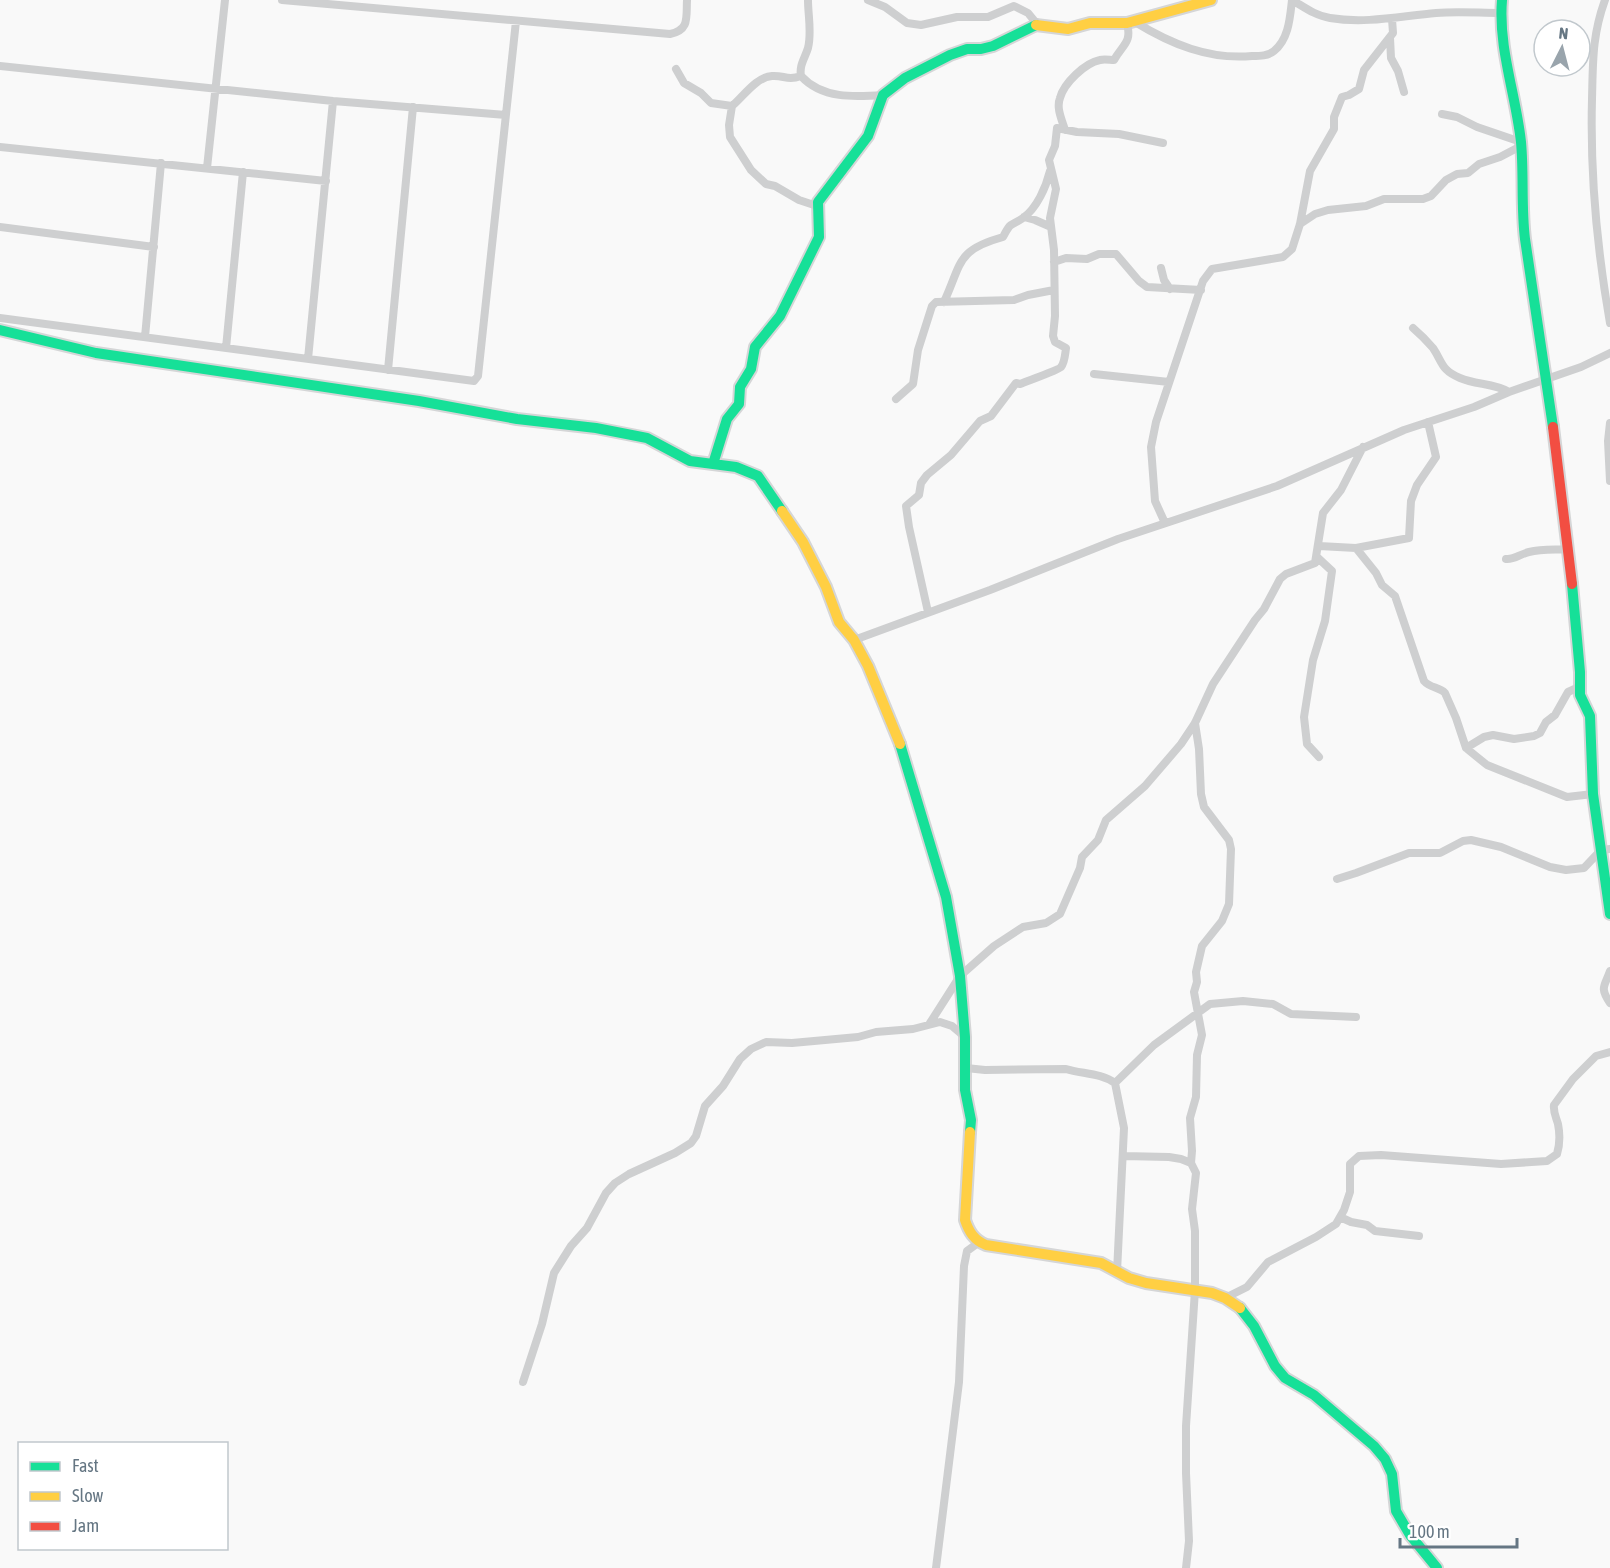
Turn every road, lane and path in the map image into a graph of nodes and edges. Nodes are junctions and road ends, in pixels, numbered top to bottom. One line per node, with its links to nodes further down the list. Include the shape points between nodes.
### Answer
1 (225, 0): 20 (street)
2 (282, 0): 10 (street)
3 (400, 0): 10 (street)
4 (687, 0): 13 (street, via 685,27 670,34)
5 (808, 0): 19 (street, via 810,30)
6 (868, 0): 15 (street, via 913,24 988,17 1014,6 1028,13)
7 (1211, 0): 14 (street)
8 (1502, 0): 11 (street)
9 (1605, 0): 50 (street, via 1594,34 1591,149 1601,273)
10 (399, 10): 13 (street)
11 (1501, 14): 12 (street, via 1436,13); 30 (street)
12 (1392, 19): 14 (street, via 1329,18 1292,0 1288,29 1276,50 1266,55 1233,57 1174,44); 16 (street, via 1394,29)
13 (516, 21): 27 (street)
14 (1131, 23): 15 (street, via 1090,23 1058,29); 28 (street, via 1127,42 1114,60 1100,60 1087,66 1067,85 1060,98)
15 (1037, 24): 22 (street, via 993,46 958,51 905,78)
16 (1390, 38): 21 (street, via 1391,58); 39 (street, via 1364,70 1359,89 1342,97 1339,103 1334,129 1310,171)
17 (0, 66): 20 (street)
18 (676, 69): 24 (street, via 684,83 707,101)
19 (801, 76): 22 (street, via 832,95); 24 (street, via 763,78)
20 (216, 87): 23 (street); 33 (street)
21 (1404, 92)
22 (883, 95): 37 (street, via 868,136)
23 (333, 100): 25 (street); 36 (street)
24 (732, 106): 37 (street, via 730,137 751,170 766,184)
25 (413, 107): 27 (street); 57 (street)
26 (1442, 114): 30 (street)
27 (506, 115): 57 (street, via 478,376 467,381)
28 (1065, 130): 29 (street, via 1119,134); 34 (street, via 1057,128 1048,160)
29 (1163, 143)
30 (1521, 144): 39 (street, via 1468,173 1446,180 1423,199 1384,199 1366,206 1328,210); 59 (street, via 1522,212)
31 (0, 147): 32 (street)
32 (161, 163): 33 (street); 42 (street)
33 (207, 168): 35 (street)
34 (1050, 170): 38 (street, via 1040,197); 41 (street, via 1056,189)
35 (243, 172): 36 (street); 54 (street)
36 (326, 181): 56 (street)
37 (817, 206): 66 (street, via 819,237 780,316 755,346 751,369 740,387 739,404 727,419)
38 (1024, 217): 41 (street); 48 (street, via 1010,224 1003,237 966,253)
39 (1300, 224): 47 (street, via 1288,254 1212,269)
40 (0, 226): 42 (street)
41 (1051, 227): 43 (street)
42 (154, 247): 53 (street)
43 (1054, 262): 45 (street, via 1116,254 1147,287); 46 (street)
44 (1161, 268): 45 (street)
45 (1170, 288): 47 (street)
46 (1054, 290): 48 (street, via 1014,300); 74 (street, via 1053,336 1065,348 1063,365 1059,370 1016,383 991,416 980,421 951,455 927,475 919,495 906,506)
47 (1200, 290): 60 (street)
48 (944, 302): 62 (street, via 932,306 912,384)
49 (0, 318): 53 (street)
50 (1610, 323)
51 (1413, 328): 61 (street, via 1433,349 1441,365 1454,375)
52 (0, 330): 66 (street, via 96,353 222,374 596,428 646,438 690,461)
53 (146, 337): 54 (street)
54 (226, 348): 56 (street)
55 (1610, 353): 59 (street)
56 (308, 359): 57 (street)
57 (388, 370)
58 (1094, 374): 60 (street)
59 (1545, 380): 61 (street); 71 (street)
60 (1169, 382): 68 (street, via 1151,447 1155,501)
61 (1509, 392): 63 (street)
62 (896, 399)
63 (1428, 422): 65 (street); 70 (street, via 1436,457 1411,501 1409,538)
64 (1610, 423): 67 (street)
65 (1363, 447): 68 (street, via 1277,486); 69 (street, via 1341,490 1323,513)
66 (713, 464): 75 (street, via 736,467 758,476 803,542 839,622)
67 (1610, 481)
68 (1165, 523): 74 (street)
69 (1319, 546): 70 (street); 72 (street)
70 (1356, 548): 78 (street, via 1382,585 1395,596 1424,681 1445,693)
71 (1569, 549): 73 (street, via 1534,551); 76 (street)
72 (1317, 557): 77 (street, via 1312,566 1280,579 1214,684); 79 (street, via 1332,571 1304,717 1307,744)
73 (1506, 559)
74 (928, 612): 75 (street)
75 (854, 640): 85 (street, via 882,697 914,783 946,897)
76 (1579, 687): 78 (street, via 1568,692 1540,733 1514,739 1493,735); 80 (street, via 1590,716)
77 (1195, 723): 85 (street, via 1145,786 1106,820 1098,840 1082,857 1060,914 1046,923 1023,927); 87 (street, via 1204,807 1229,840 1231,849 1229,904 1200,951 1194,992)
78 (1466, 748): 80 (street, via 1487,765 1558,795)
79 (1318, 757)
80 (1590, 798): 81 (street)
81 (1605, 849): 82 (street, via 1584,868 1566,870 1471,840 1440,853 1410,853); 83 (street)
82 (1337, 879)
83 (1610, 914)
84 (1610, 971): 86 (street, via 1603,987)
85 (960, 976): 89 (street); 90 (street)
86 (1610, 1003)
87 (1199, 1012): 88 (street, via 1210,1004 1243,1001 1273,1004 1291,1014); 93 (street, via 1154,1045); 95 (street, via 1202,1035 1190,1118)
88 (1356, 1017)
89 (930, 1023): 90 (street, via 945,1022); 102 (street, via 858,1037 766,1042 751,1049 705,1106 691,1143 629,1174 606,1193 587,1228 554,1273)
90 (965, 1037): 92 (street)
91 (1610, 1052): 96 (street, via 1596,1056 1554,1105 1559,1144 1557,1154 1547,1161 1501,1164 1359,1156 1350,1164 1350,1192)
92 (966, 1068): 93 (street, via 1066,1069); 98 (street, via 970,1120 965,1220)
93 (1115, 1083): 94 (street, via 1124,1128)
94 (1123, 1156): 95 (street, via 1169,1157); 99 (street)
95 (1191, 1163): 100 (street, via 1196,1173 1192,1209)
96 (1340, 1217): 97 (street, via 1375,1231); 101 (street, via 1316,1237 1268,1262 1247,1287)
97 (1419, 1236)
98 (978, 1243): 99 (street, via 1093,1261); 103 (street, via 967,1251 964,1266 959,1382)
99 (1117, 1272): 100 (street, via 1146,1283)
100 (1195, 1290): 101 (street); 104 (street, via 1186,1426)
101 (1226, 1298): 105 (street, via 1245,1314 1284,1378 1314,1395 1385,1459 1392,1474 1396,1511)
102 (523, 1382)
103 (936, 1568)
104 (1186, 1568)
105 (1437, 1568)

